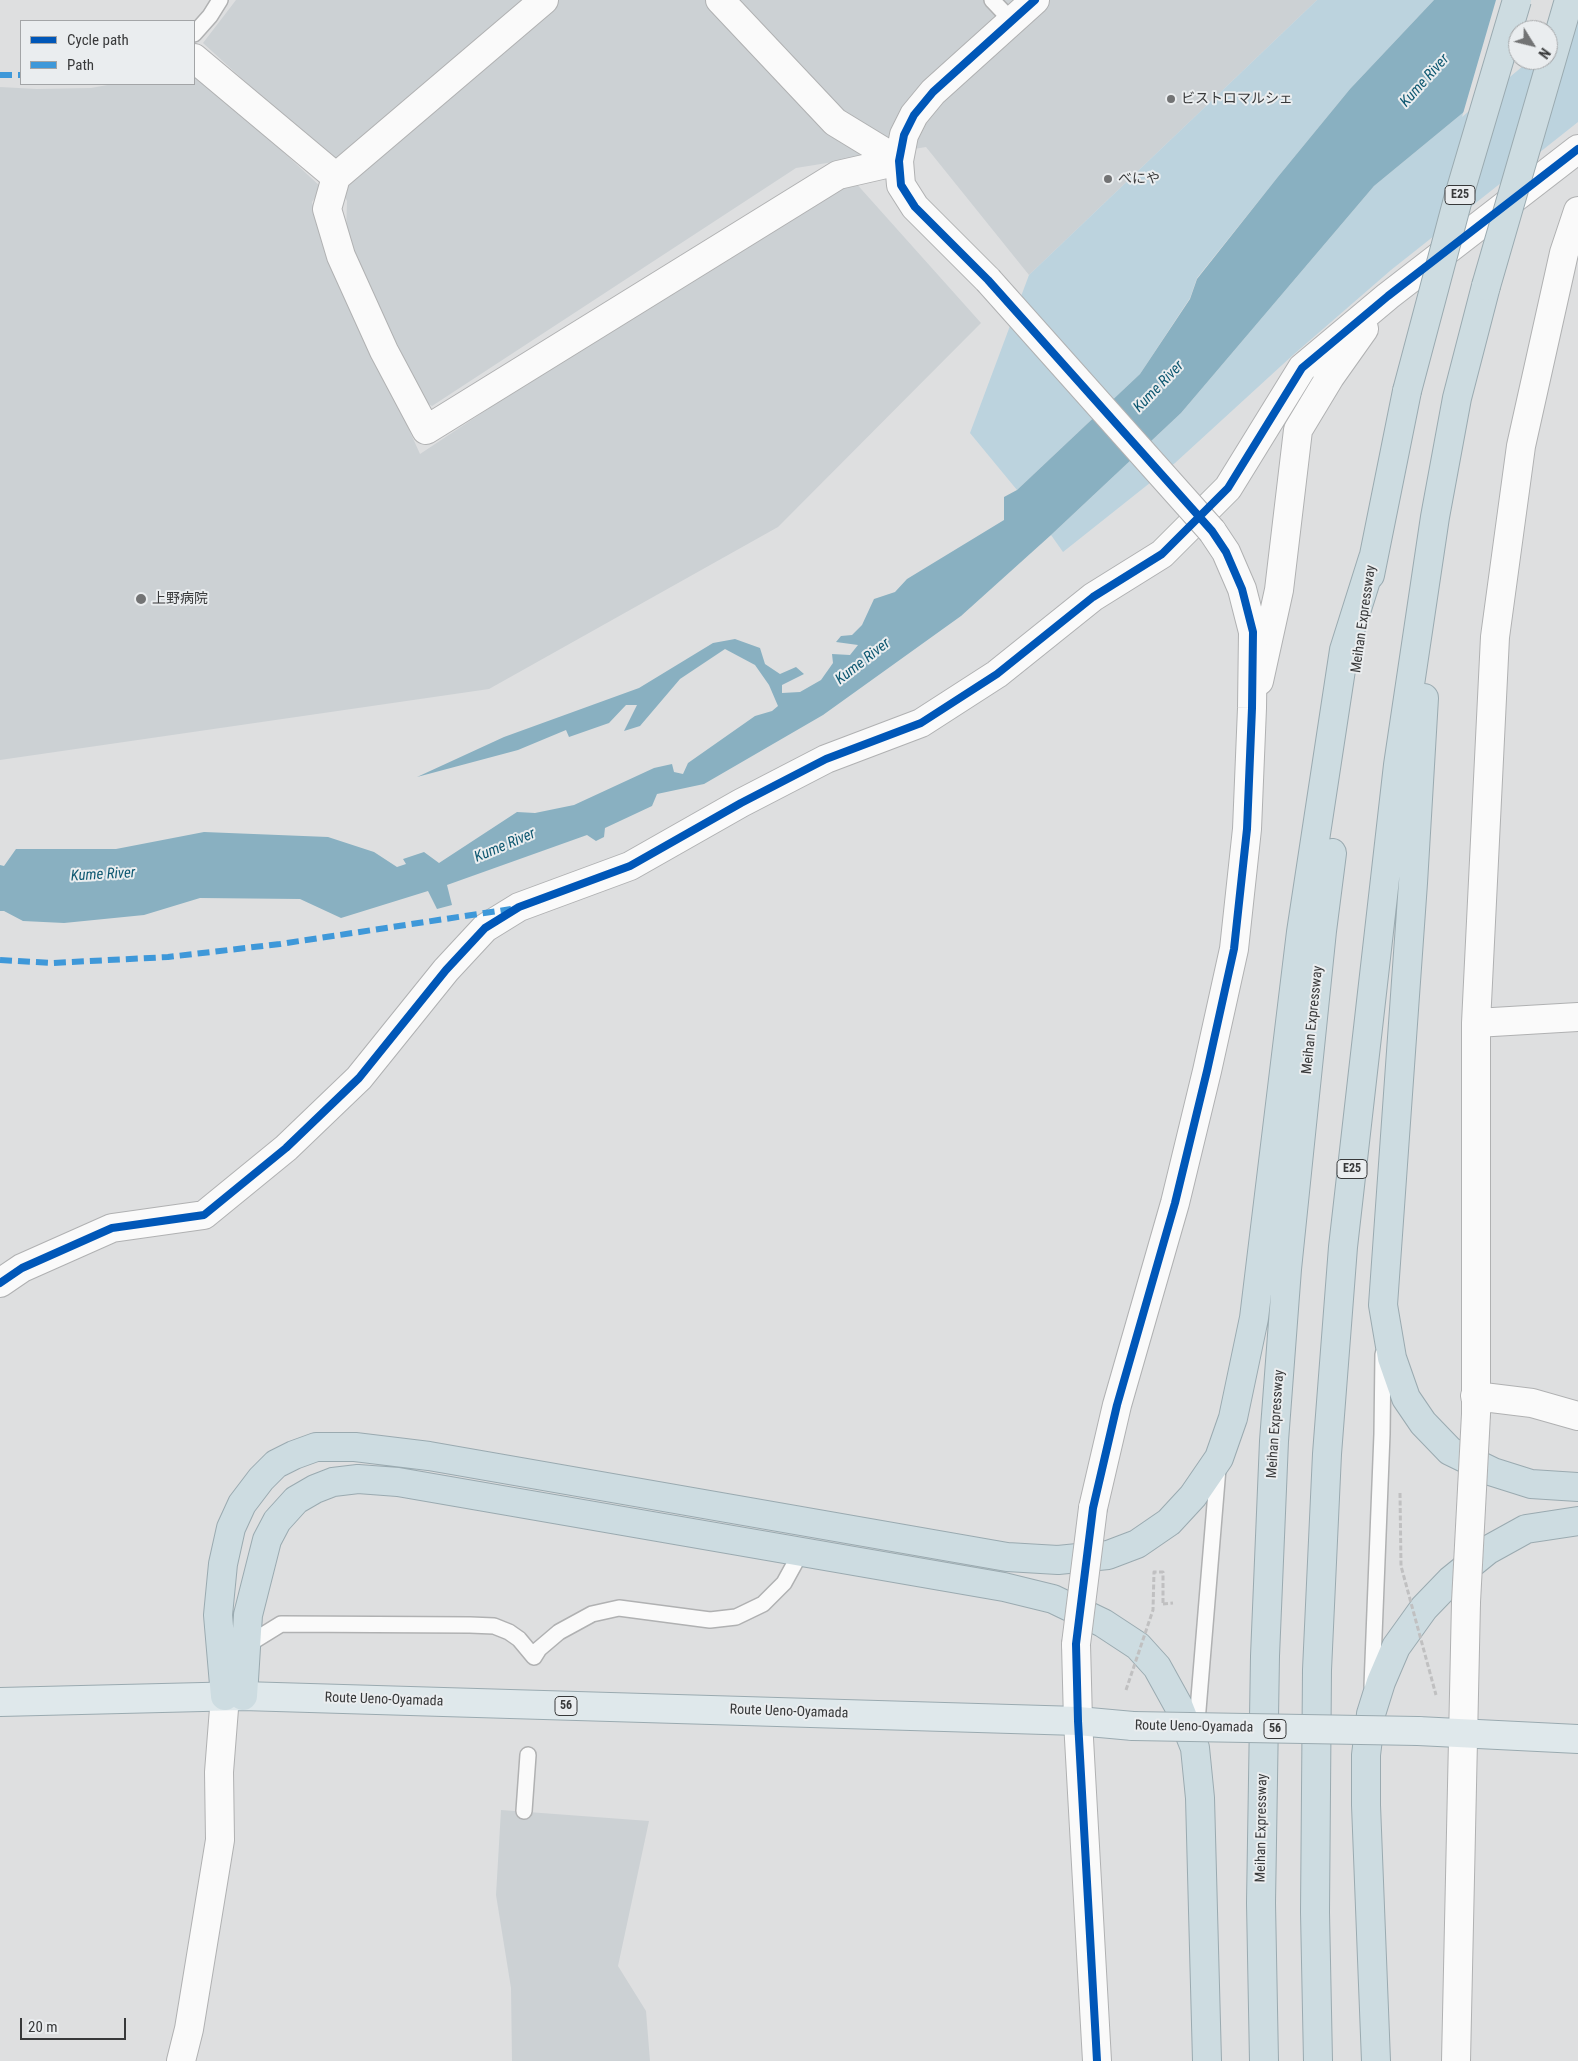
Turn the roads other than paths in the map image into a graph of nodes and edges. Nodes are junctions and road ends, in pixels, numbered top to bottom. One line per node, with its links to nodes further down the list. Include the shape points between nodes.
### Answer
1 (220, 0): 9 (lane)
2 (544, 0): 13 (street)
3 (720, 0): 12 (street, via 835,122)
4 (992, 0): 8 (lane)
5 (1035, 0): 8 (street)
6 (1517, 0): 17 (highway, Meihan Expressway / E25, bridge, via 1461,189 1407,390)
7 (1569, 0): 16 (highway, E25, bridge, via 1486,286 1457,398)
8 (1011, 20): 12 (street, via 933,92 914,115 904,135)
9 (195, 33)
10 (195, 59): 13 (street)
11 (1578, 149): 15 (street)
12 (899, 161): 13 (street, via 838,175 426,430 384,350 341,256 326,209); 18 (street, bridge, via 901,185 915,207 988,280 1212,531 1226,552 1242,589 1253,632)
13 (336, 177)
14 (1578, 212): 20 (street, via 1564,253 1521,446 1495,637)
15 (1388, 296): 18 (street, via 1330,377 1298,430 1279,590); 21 (street, via 1302,368 1228,488 1162,554 1093,597 997,674 921,723 826,758 630,866 519,907 485,928 446,970 359,1078 286,1148 204,1215 112,1228 22,1268)
16 (1435, 517): 22 (highway, via 1414,883); 43 (highway, E25, via 1396,784 1344,1237 1327,1454 1317,1670 1315,1912)
17 (1373, 558): 25 (highway, via 1344,650 1302,932 1254,1318 1233,1418); 42 (highway, Meihan Expressway / E25, via 1322,931 1287,1269 1274,1441 1260,1904)
18 (1252, 708): 33 (street, bridge, via 1247,829 1234,949 1175,1203 1117,1405 1093,1508 1076,1644)
19 (1578, 1017): 20 (street)
20 (1476, 1023): 23 (street)
21 (0, 1283)
22 (1383, 1305): 26 (highway, via 1392,1358 1406,1398 1450,1451 1493,1472 1531,1484); 32 (lane, via 1382,1434)
23 (1476, 1405): 24 (street, via 1532,1403); 34 (street, bridge, via 1466,1602)
24 (1578, 1416)
25 (1219, 1458): 30 (highway, via 1193,1496 1169,1522 1137,1544 1108,1555 1058,1560 1007,1557 429,1456 355,1447 316,1448 276,1464 242,1504 231,1528 223,1564 218,1615); 36 (lane)
26 (1578, 1486)
27 (1578, 1521): 32 (highway, via 1526,1529 1488,1550 1451,1580 1424,1608 1396,1647)
28 (801, 1552): 29 (lane, via 784,1583 763,1604 736,1617 710,1620 619,1608 592,1614 559,1632 534,1657 519,1639 494,1626 281,1624); 29 (highway, via 398,1482 358,1479 333,1482 296,1500 267,1540 248,1615); 36 (highway, via 1004,1587 1053,1599 1103,1623 1138,1646 1157,1667 1178,1705)
29 (247, 1644): 30 (highway)
30 (234, 1696): 31 (main road, Route Ueno-Oyamada / 56); 33 (main road, Route Ueno-Oyamada / 56); 39 (street, via 219,1772 220,1840)
31 (0, 1702)
32 (1371, 1714): 44 (highway, via 1366,1755 1366,1805)
33 (1078, 1721): 34 (main road, Route Ueno-Oyamada / 56, bridge, via 1132,1726); 40 (street)
34 (1464, 1735): 35 (main road, Route Ueno-Oyamada / 56); 45 (street)
35 (1578, 1739)
36 (1195, 1748): 41 (highway, via 1200,1798)
37 (528, 1755): 38 (lane)
38 (524, 1811)
39 (181, 2061)
40 (1097, 2061)
41 (1207, 2061)
42 (1264, 2061)
43 (1318, 2061)
44 (1376, 2061)
45 (1456, 2061)

